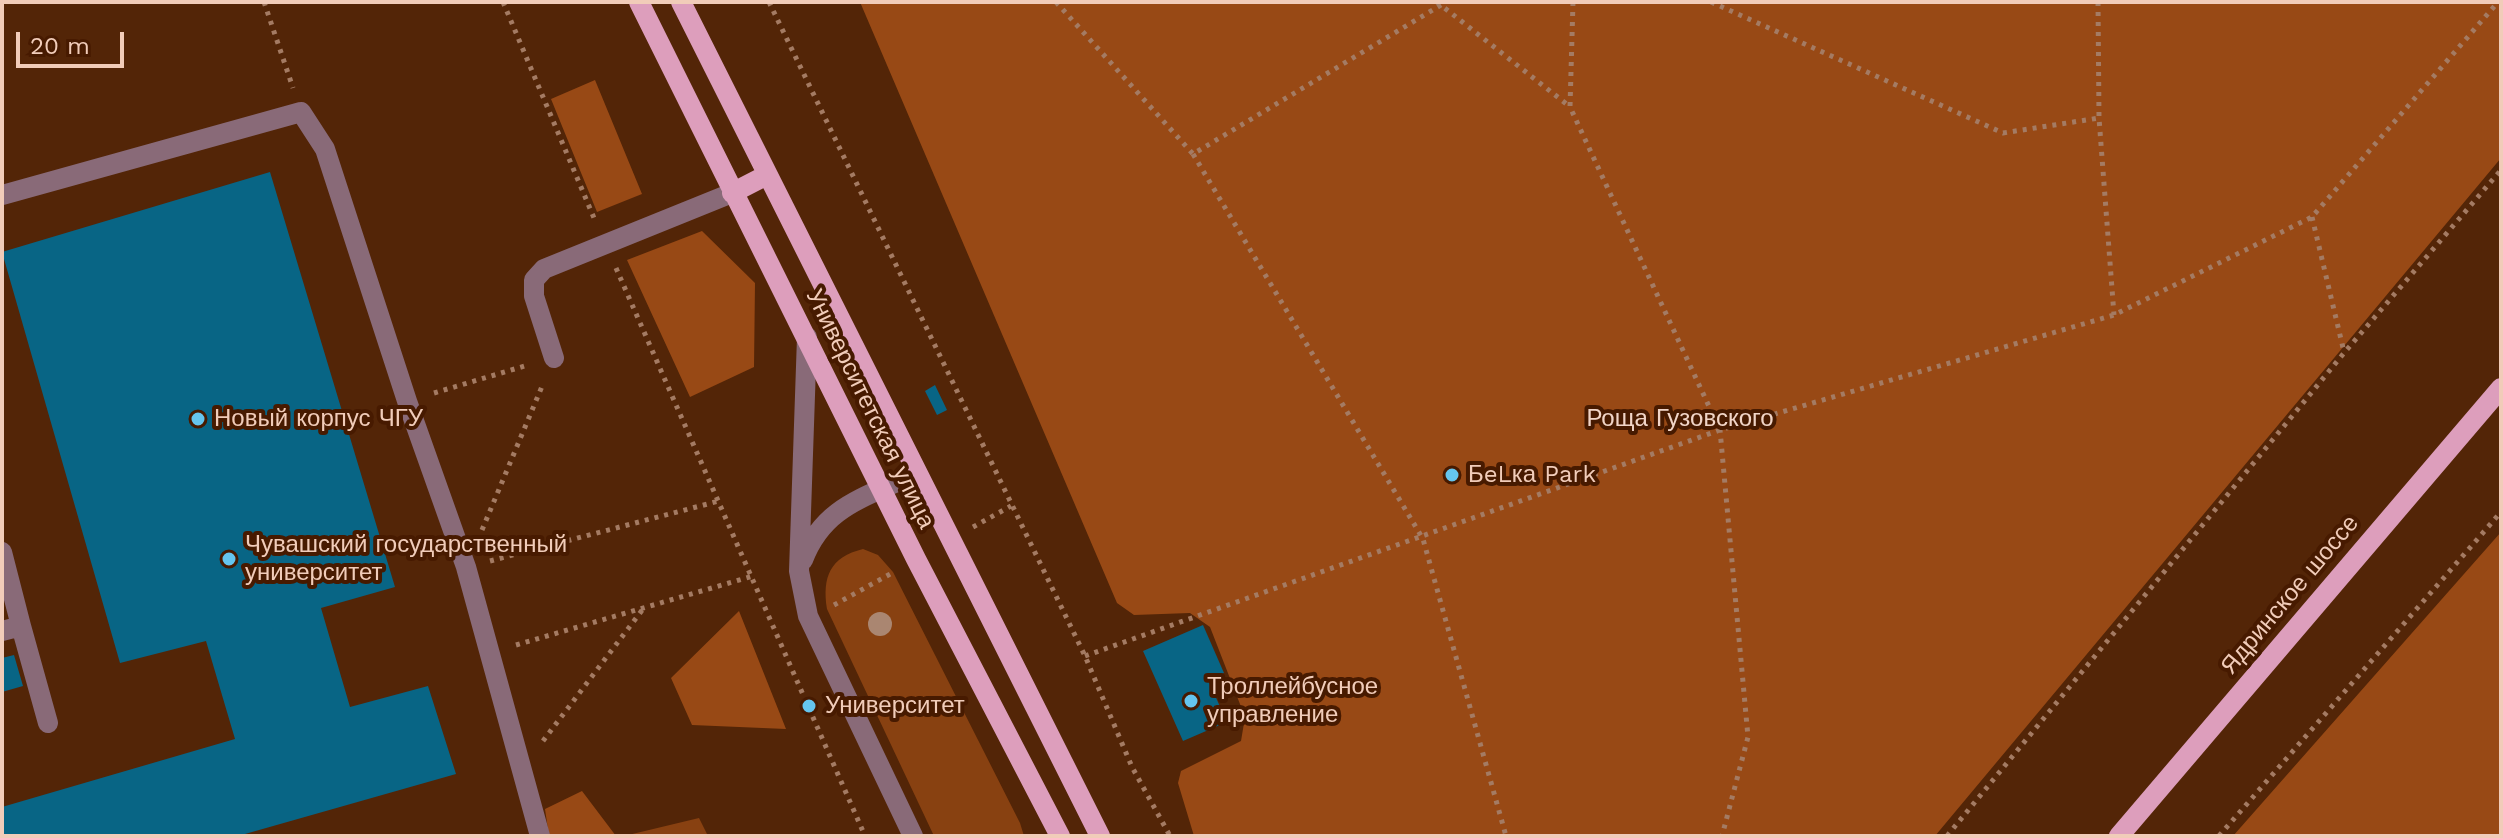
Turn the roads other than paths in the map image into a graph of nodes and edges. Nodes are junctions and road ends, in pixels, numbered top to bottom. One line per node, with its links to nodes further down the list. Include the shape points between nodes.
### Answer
1 (639, 2): 4 (main road, Университетская улица)
2 (681, 2): 3 (main road, Университетская улица)
3 (767, 175): 4 (main road); 9 (main road, Университетская улица)
4 (732, 193): 6 (main road, Университетская улица); 7 (lane, via 544,269 534,280 534,296)
5 (2, 195): 15 (lane, via 301,112 325,149 466,567)
6 (807, 337): 10 (main road, Университетская улица); 12 (lane)
7 (554, 358)
8 (2501, 388): 19 (main road, Ядринское шоссе)
9 (916, 473): 10 (lane); 18 (main road, Университетская улица)
10 (881, 490): 12 (lane, via 829,516 812,537); 17 (main road, Университетская улица)
11 (2, 552): 13 (lane)
12 (799, 571): 16 (lane, via 808,616)
13 (12, 629): 14 (lane)
14 (48, 723)
15 (540, 836)
16 (913, 836)
17 (1060, 836)
18 (1100, 836)
19 (2119, 836)

